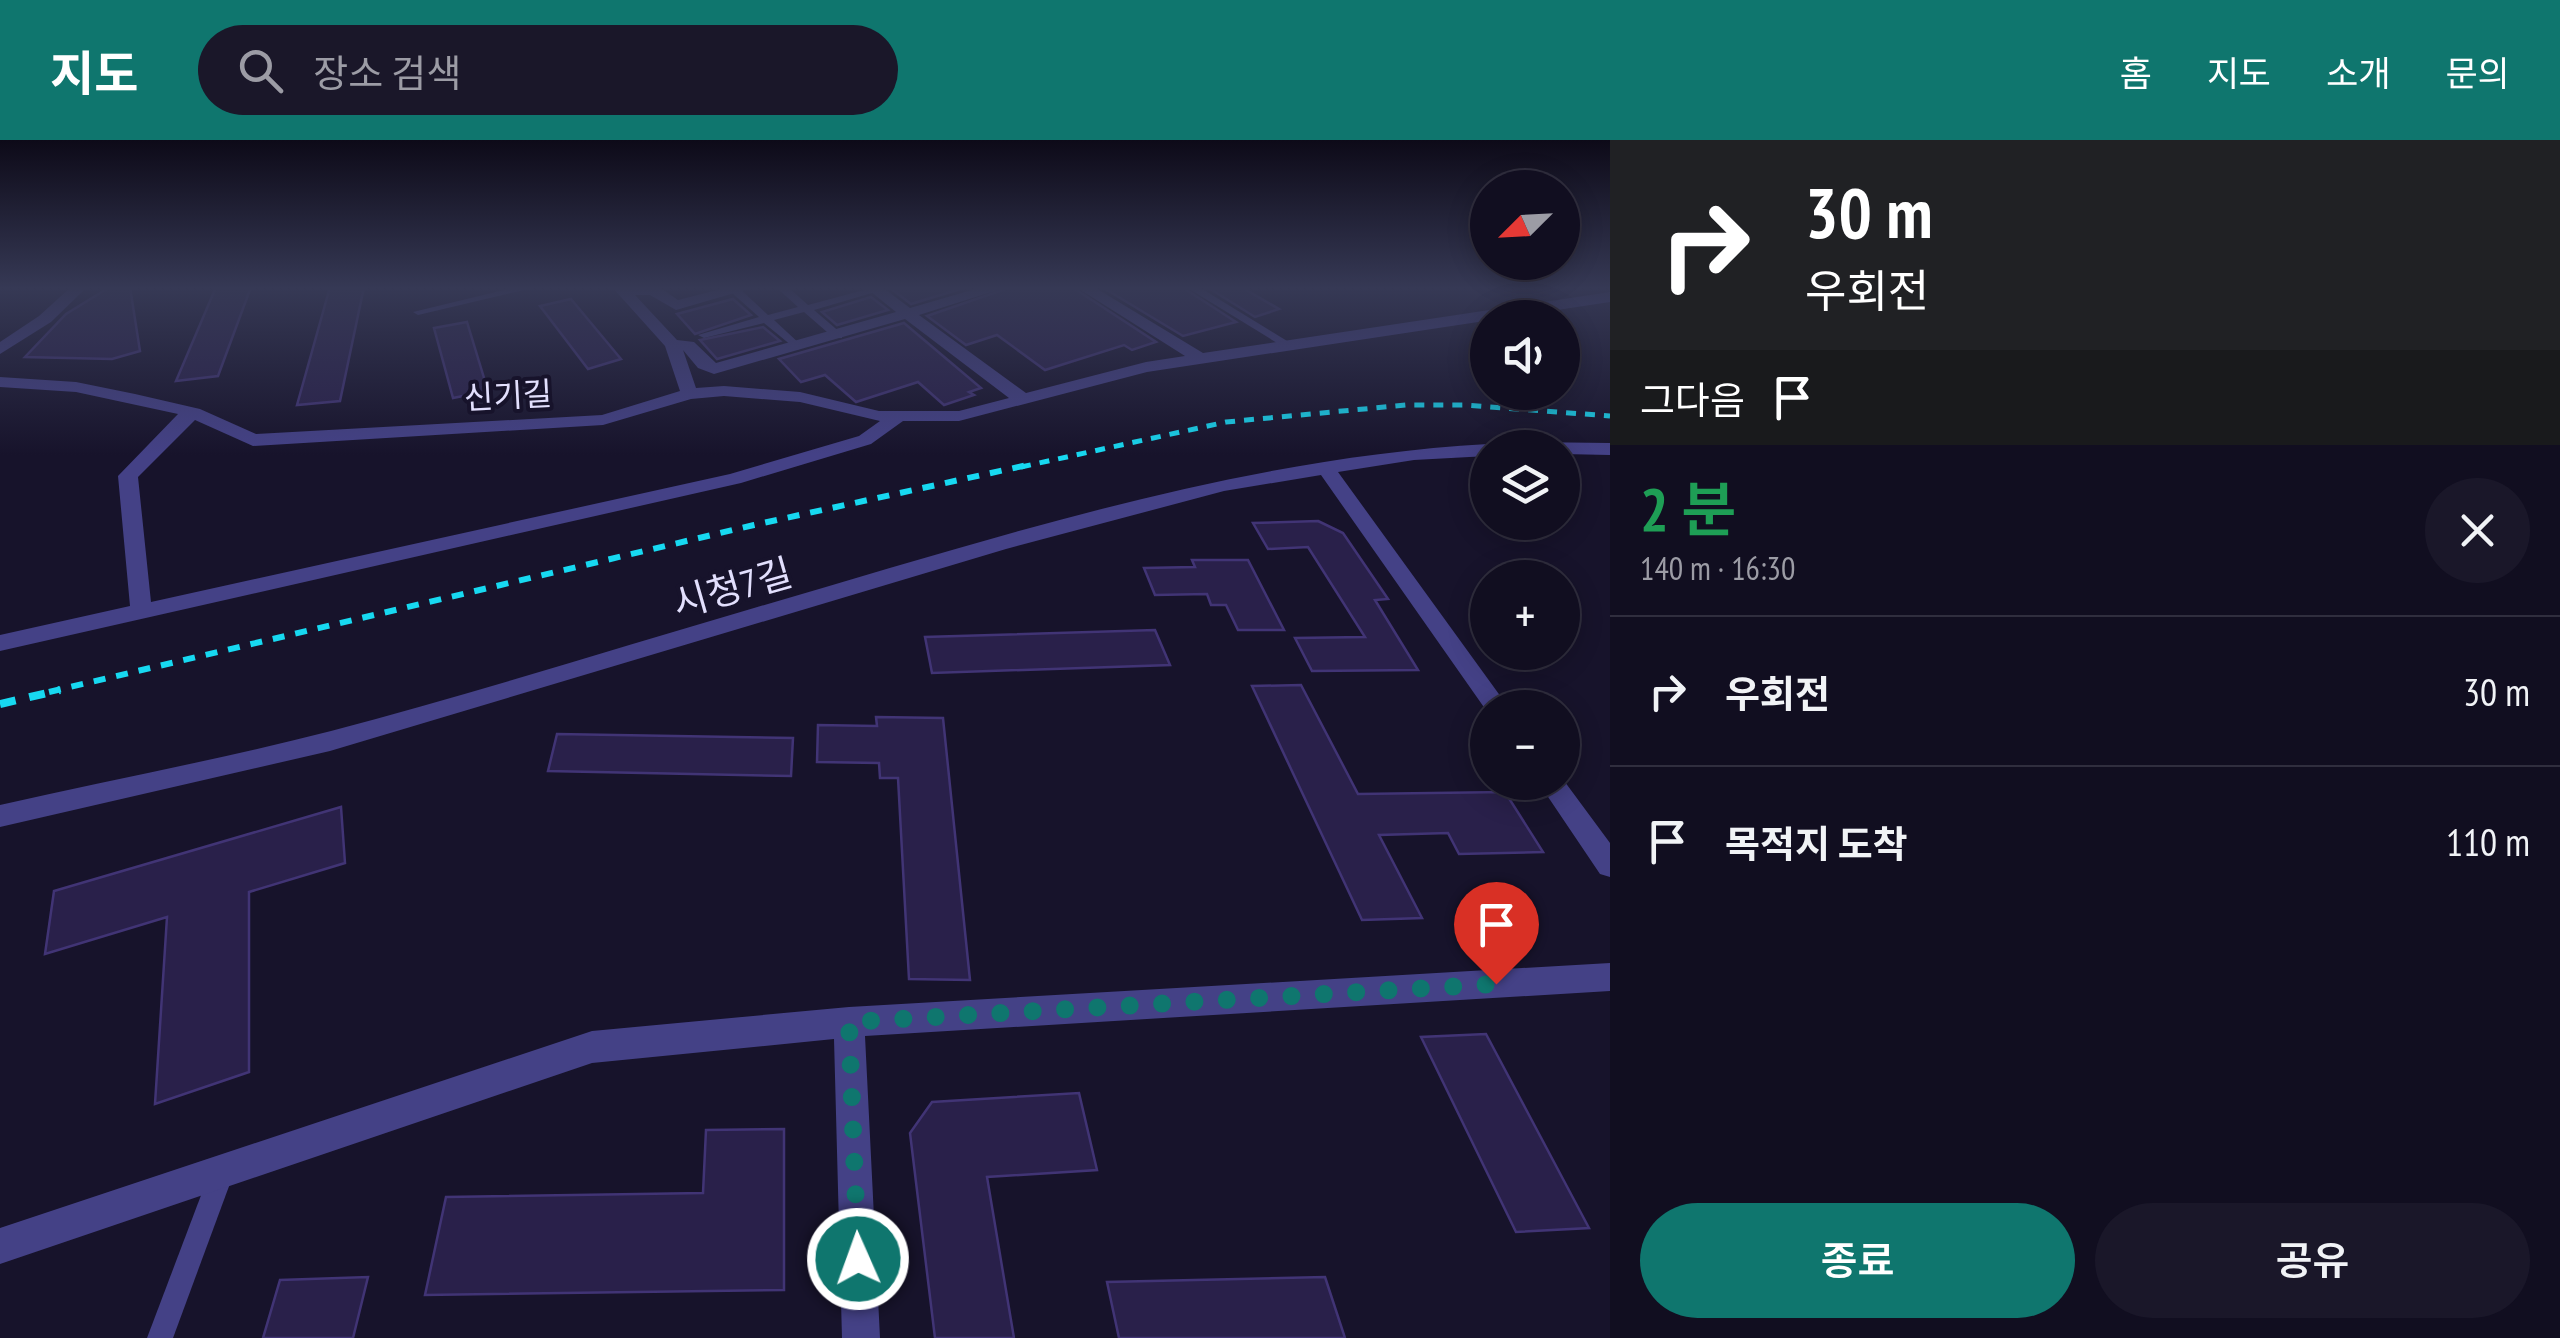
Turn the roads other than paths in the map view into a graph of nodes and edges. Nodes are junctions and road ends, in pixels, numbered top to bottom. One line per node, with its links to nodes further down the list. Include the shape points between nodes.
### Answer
1 (792, 343): 8 (lane)
2 (812, 343): 8 (street)
3 (947, 343): 12 (street)
4 (1174, 343): 9 (street)
5 (1294, 343): 6 (street, 신기길)
6 (1286, 344): 9 (street, 신기길)
7 (672, 345): 8 (street, via 688,345 714,370); 11 (street)
8 (797, 347)
9 (1199, 358): 12 (street, 신기길)
10 (0, 382): 13 (street, 신기길, via 76,387)
11 (688, 394): 13 (street, 신기길, via 604,420 253,440); 14 (street, 신기길, via 757,392)
12 (1025, 401): 14 (street, 신기길, via 959,416)
13 (194, 413): 19 (street, via 128,476)
14 (899, 416): 19 (street, via 865,440 734,479)
15 (1580, 449): 16 (street)
16 (1610, 449)
17 (1470, 451): 18 (street, 시청7길)
18 (1324, 466): 21 (street); 23 (street, 시청7길, via 1223,484 998,544 330,742)
19 (140, 611): 20 (street)
20 (0, 643)
21 (1484, 690)
22 (1564, 800): 24 (street)
23 (0, 816)
24 (1610, 865)
25 (1610, 977): 26 (street)
26 (849, 1022): 27 (street, via 592,1047); 30 (street)
27 (224, 1169): 28 (street); 29 (lane)
28 (0, 1246)
29 (160, 1338)
30 (861, 1338)

